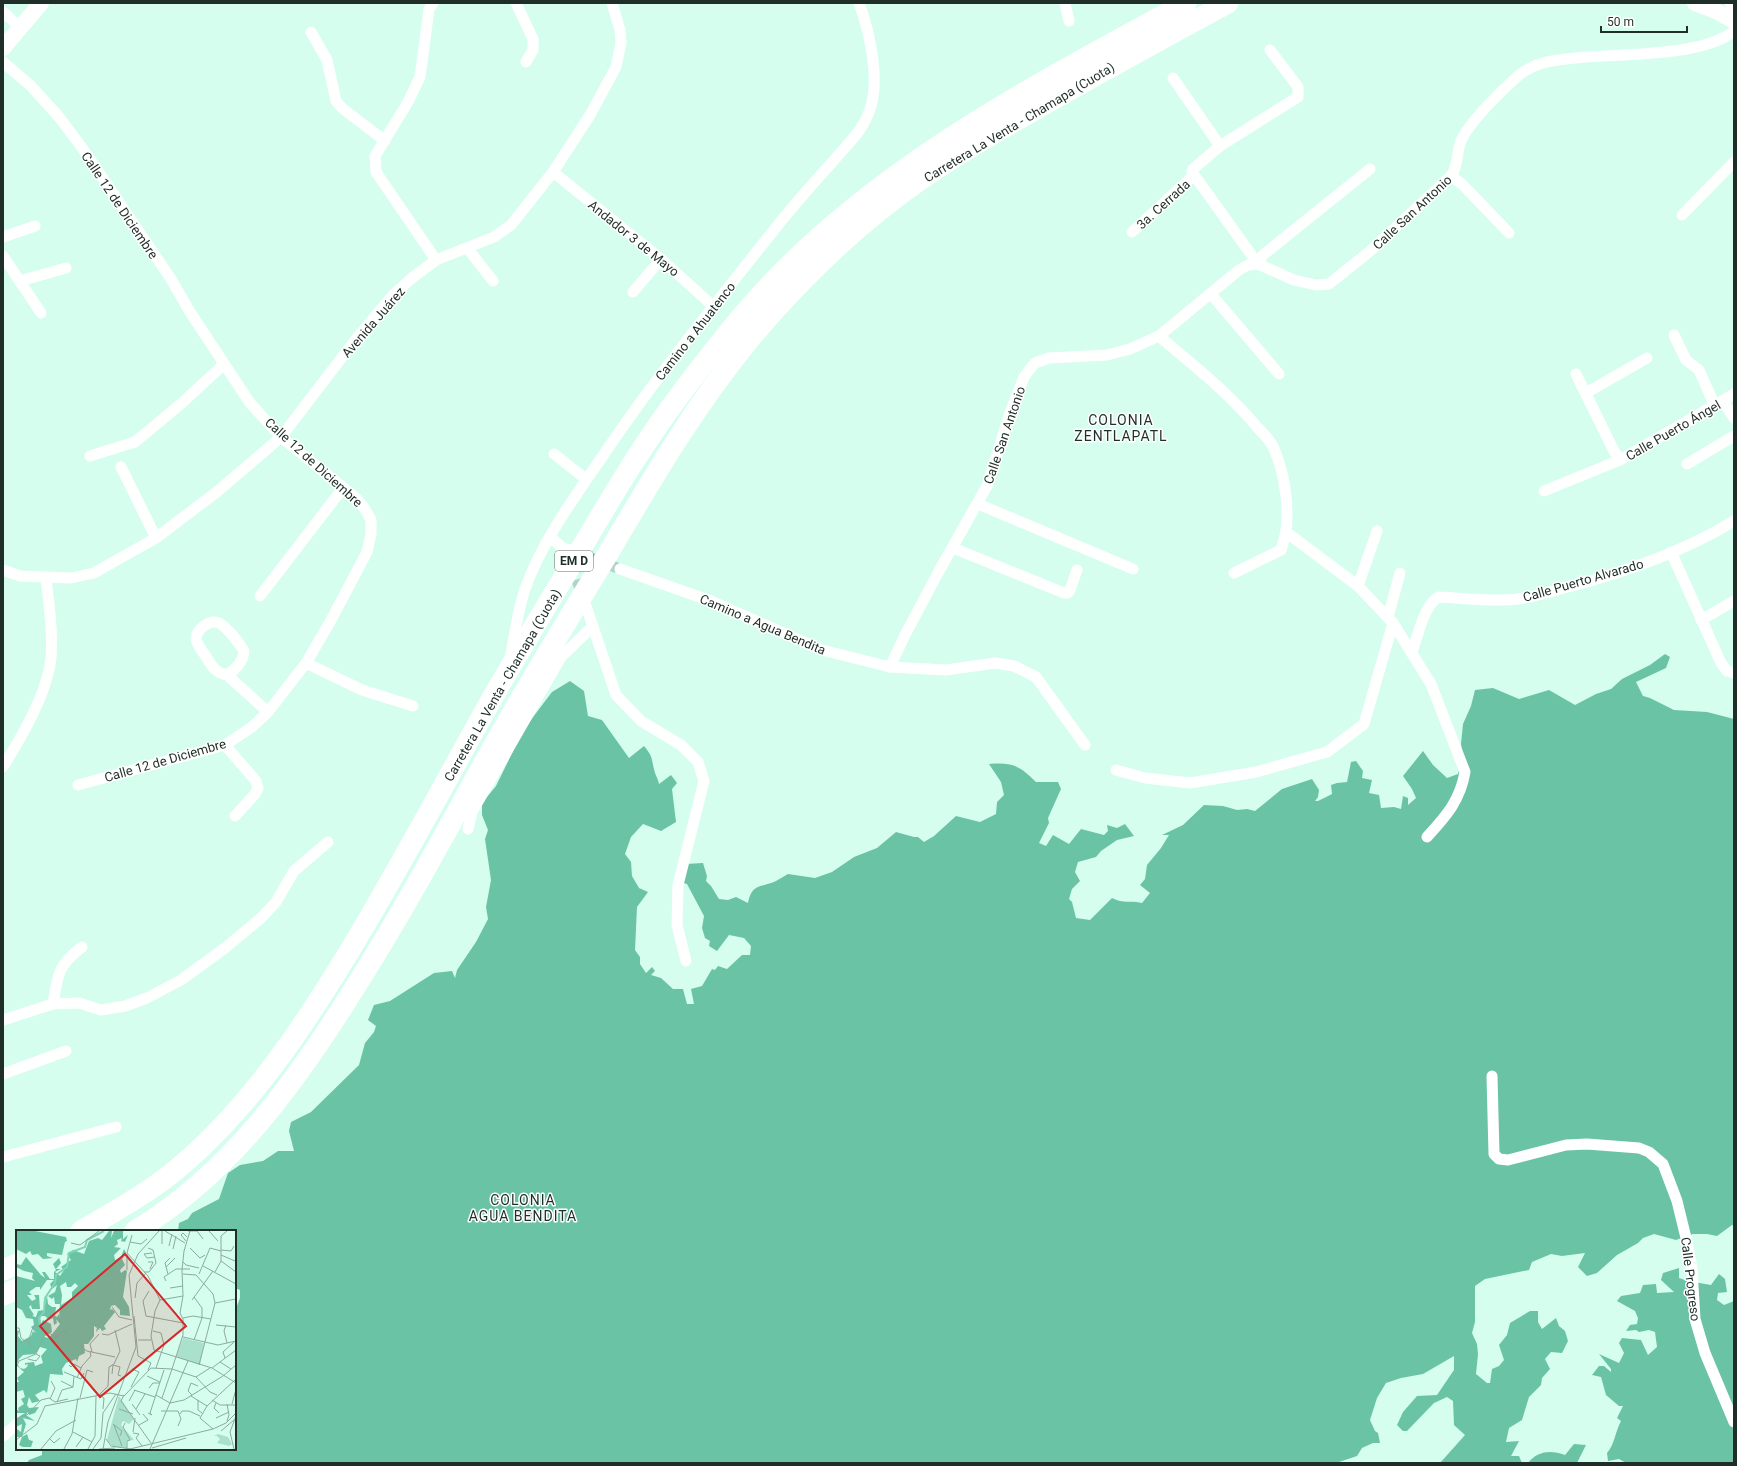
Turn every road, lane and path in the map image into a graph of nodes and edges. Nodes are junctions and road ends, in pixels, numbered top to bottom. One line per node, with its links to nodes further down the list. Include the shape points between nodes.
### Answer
1 (41, 3): 15 (main road)
2 (433, 3): 23 (street, via 429,9 420,77)
3 (516, 3): 21 (street, via 533,39 533,50)
4 (612, 3): 27 (street, Avenida Juárez, via 621,43 616,67 590,115)
5 (859, 3): 45 (street, Camino a Ahuatenco, via 874,70 874,94 869,113 862,127)
6 (1065, 3): 13 (street)
7 (1186, 3): 93 (highway, Carretera La Venta - Chamapa (Cuota) / EM D, via 1064,68 926,153 834,224 791,264 730,330 665,416)
8 (1228, 3): 117 (highway, Carretera La Venta - Chamapa (Cuota) / EM D, via 1002,129 920,180 860,226 774,311 715,384 652,478 510,716 372,961 326,1033 270,1112 222,1164 182,1198)
9 (1695, 3): 14 (main road)
10 (1730, 3): 11 (street)
11 (1734, 10)
12 (3, 12): 15 (street)
13 (1069, 21)
14 (1734, 21)
15 (20, 27): 18 (main road)
16 (1734, 31): 29 (street, Calle San Antonio, via 1726,37 1690,48 1558,59 1536,65 1520,75 1473,124 1460,142 1456,168)
17 (311, 32): 23 (street, via 327,60 336,101)
18 (3, 48)
19 (1270, 50): 24 (street, via 1298,87 1298,97)
20 (3, 62): 50 (street, Calle 12 de Diciembre, via 59,117 171,279)
21 (526, 62)
22 (1173, 78): 24 (street)
23 (385, 141): 38 (street, via 375,156 376,172)
24 (1220, 146): 28 (street, via 1193,169)
25 (1734, 162): 30 (street)
26 (1370, 169): 39 (street, via 1263,255)
27 (553, 172): 35 (street, Avenida Juárez, via 511,225 494,237); 37 (street, Andador 3 de Mayo)
28 (1193, 176): 32 (street, 3a. Cerrada); 39 (street)
29 (1451, 176): 33 (street, via 1462,184); 39 (street, Calle San Antonio, via 1369,252 1329,284 1316,286 1294,280)
30 (1682, 215)
31 (35, 226): 34 (street)
32 (1132, 232)
33 (1509, 233)
34 (3, 237)
35 (468, 249): 38 (street, Avenida Juárez); 42 (street)
36 (3, 256): 41 (street)
37 (661, 259): 43 (street); 45 (street, Andador 3 de Mayo)
38 (436, 260): 58 (street, Avenida Juárez, via 393,295)
39 (1258, 264): 44 (street, Calle San Antonio, via 1248,265 1239,270)
40 (66, 268): 41 (street)
41 (20, 281): 46 (street)
42 (493, 281)
43 (633, 292)
44 (1211, 294): 48 (street, Calle San Antonio); 51 (street)
45 (713, 306): 64 (street, Camino a Ahuatenco, via 637,405)
46 (41, 313)
47 (1674, 335): 55 (street, via 1686,360 1699,370)
48 (1159, 336): 67 (street, Calle San Antonio, via 1130,349 1107,355 1049,358 1035,363 1024,377 987,486); 70 (street, via 1242,409 1275,450 1287,500)
49 (1647, 358): 53 (street)
50 (224, 364): 58 (street, Calle 12 de Diciembre, via 250,402); 61 (street, via 135,442)
51 (1279, 374)
52 (1576, 374): 53 (street)
53 (1586, 393): 60 (street)
54 (1734, 394): 55 (street, Calle Puerto Ángel)
55 (1719, 402): 56 (street); 60 (street, Calle Puerto Ángel)
56 (1734, 418)
57 (1734, 436): 62 (street)
58 (281, 437): 65 (street, Calle 12 de Diciembre); 72 (street, Avenida Juárez, via 218,492)
59 (554, 454): 64 (street)
60 (1617, 455): 66 (street, Calle Puerto Ángel)
61 (90, 456)
62 (1687, 464)
63 (121, 467): 72 (street)
64 (586, 480): 71 (street, Camino a Ahuatenco)
65 (343, 488): 84 (street); 91 (street, Calle 12 de Diciembre, via 365,509 371,520 371,534 367,552)
66 (1544, 491)
67 (978, 504): 73 (street, Calle San Antonio); 77 (street)
68 (1734, 521): 74 (street, Calle Puerto Alvarado, via 1704,539)
69 (1377, 531): 83 (street)
70 (1286, 532): 80 (street, via 1281,550); 83 (street)
71 (550, 537): 75 (street); 93 (street, Camino a Ahuatenco, via 525,589)
72 (156, 538): 82 (street, Avenida Juárez, via 94,573 71,578)
73 (953, 548): 79 (street, via 1064,593 1070,590); 92 (street, Calle San Antonio)
74 (1671, 552): 88 (street); 90 (street, Calle Puerto Alvarado, via 1604,577 1518,599 1439,597 1428,607)
75 (569, 553)
76 (620, 569): 92 (street, Camino a Agua Bendita, via 711,601 822,650)
77 (1133, 569)
78 (3, 570): 82 (street, Avenida Juárez, via 20,576)
79 (1077, 570)
80 (1234, 572)
81 (1400, 572): 87 (street)
82 (46, 578): 100 (street, via 51,630 48,672 27,723)
83 (1358, 586): 87 (street)
84 (260, 596)
85 (1734, 601): 88 (street)
86 (585, 603): 89 (street)
87 (1390, 620): 90 (street); 101 (street, via 1364,724 1327,752 1256,772 1190,783 1146,778)
88 (1701, 620): 94 (street, via 1724,668)
89 (593, 626): 104 (street, via 561,657 472,812); 108 (street, via 616,695 641,722 681,745 698,762 704,781 678,885 677,925)
90 (1412, 652): 105 (street, via 1431,684 1465,772 1452,809)
91 (306, 663): 96 (street, via 362,690); 97 (street, Calle 12 de Diciembre)
92 (890, 667): 98 (street, Camino a Agua Bendita, via 946,670 995,663 1014,666 1036,677)
93 (508, 670): 116 (highway, Carretera La Venta - Chamapa (Cuota) / EM D, via 415,840 348,953 306,1020 255,1089 206,1142 167,1177 125,1206)
94 (1734, 673)
95 (227, 675): 95 (street, via 219,674 214,669 196,639 201,628 212,622 223,626 244,651 244,657); 97 (street)
96 (413, 706)
97 (268, 712): 99 (street, Calle 12 de Diciembre)
98 (1085, 745)
99 (225, 746): 102 (street, Calle 12 de Diciembre); 103 (street, via 256,781 258,788)
100 (3, 767)
101 (1116, 770)
102 (78, 785)
103 (236, 816)
104 (468, 829)
105 (1427, 837)
106 (328, 842): 109 (street, via 294,871 276,902 261,918 181,980 148,998 125,1006 101,1010 79,1003)
107 (82, 947): 109 (street, via 65,962 59,972)
108 (686, 961)
109 (54, 1004): 110 (street)
110 (3, 1020)
111 (66, 1051): 112 (street)
112 (3, 1074)
113 (1492, 1076): 122 (street, Calle Progreso, via 1494,1154 1499,1159 1508,1160 1566,1145 1587,1144 1639,1148 1658,1159 1669,1176 1681,1215 1692,1269 1695,1319 1705,1353)
114 (116, 1127): 115 (street)
115 (3, 1157)
116 (83, 1230)
117 (136, 1230)
118 (16, 1264): 119 (highway)
119 (3, 1270)
120 (16, 1289): 121 (highway)
121 (3, 1295)
122 (1734, 1422)
123 (16, 1425): 124 (street)
124 (3, 1436)

